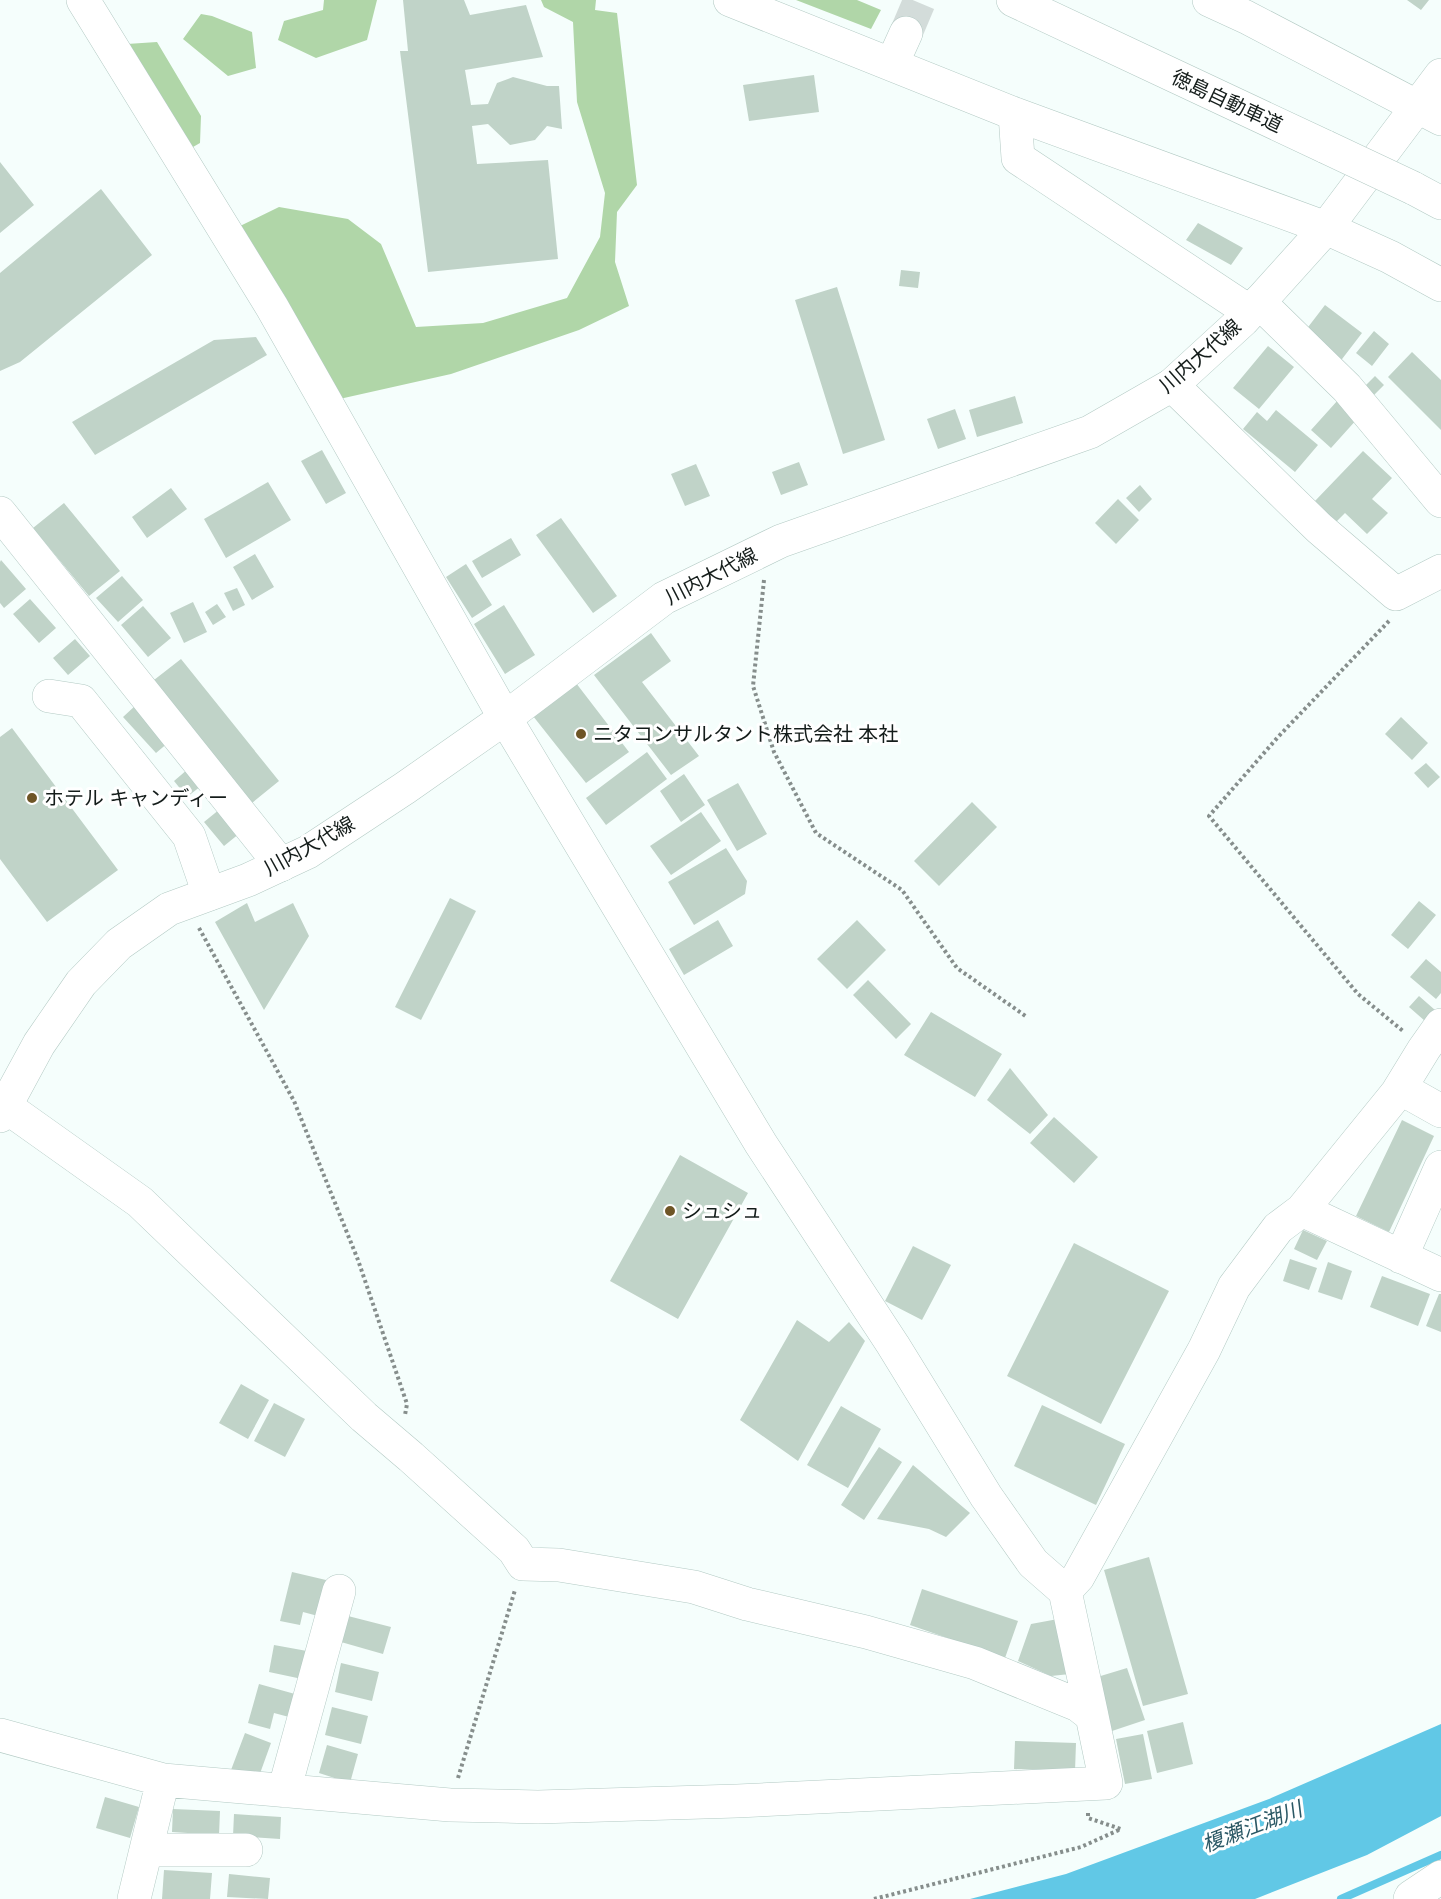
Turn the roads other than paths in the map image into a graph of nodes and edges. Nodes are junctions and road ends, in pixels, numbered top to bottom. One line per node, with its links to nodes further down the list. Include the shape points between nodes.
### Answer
1 (83, 0): 19 (main road, via 272,306)
2 (730, 0): 6 (main road)
3 (1013, 0): 10 (main road, 徳島自動車道, bridge)
4 (1209, 0): 8 (main road)
5 (906, 33): 6 (main road)
6 (892, 64): 9 (main road)
7 (1441, 75): 8 (main road, 川内大代線)
8 (1429, 113): 11 (main road, 川内大代線)
9 (1016, 114): 11 (main road); 13 (main road, via 1018,158)
10 (1441, 203)
11 (1326, 228): 12 (main road); 13 (main road, 川内大代線)
12 (1441, 285)
13 (1255, 307): 14 (main road, 川内大代線); 15 (main road, via 1347,388)
14 (1172, 385): 17 (main road, via 1319,528 1396,594); 19 (main road, 川内大代線, via 1090,432 781,541 664,598)
15 (1441, 501)
16 (0, 513): 20 (main road)
17 (1441, 571)
18 (49, 696): 21 (main road, via 81,701 189,836)
19 (505, 718): 20 (main road, 川内大代線, via 308,852); 31 (main road, via 761,1144 986,1496 1033,1563)
20 (281, 865): 21 (main road, 川内大代線)
21 (197, 899): 24 (main road, 川内大代線, via 169,909 119,944 81,983 39,1044)
22 (1433, 1037): 23 (main road)
23 (1400, 1088): 25 (main road); 27 (main road)
24 (3, 1111): 32 (main road, via 140,1202 364,1418 514,1550 523,1564 559,1565 693,1587 866,1632 975,1663 1078,1705)
25 (1441, 1111)
26 (1441, 1167): 28 (main road)
27 (1302, 1210): 28 (main road); 31 (main road, via 1278,1228 1234,1287 1204,1350 1078,1577)
28 (1401, 1257): 29 (main road)
29 (1441, 1275)
30 (339, 1591): 35 (main road)
31 (1065, 1592): 32 (main road)
32 (1092, 1716): 35 (main road, via 1106,1783 538,1807 450,1805)
33 (0, 1735): 34 (main road)
34 (163, 1780): 35 (main road); 36 (main road)
35 (284, 1791)
36 (146, 1850): 37 (main road); 40 (main road)
37 (246, 1850)
38 (1441, 1877): 39 (main road)
39 (1408, 1898)
40 (134, 1899)

